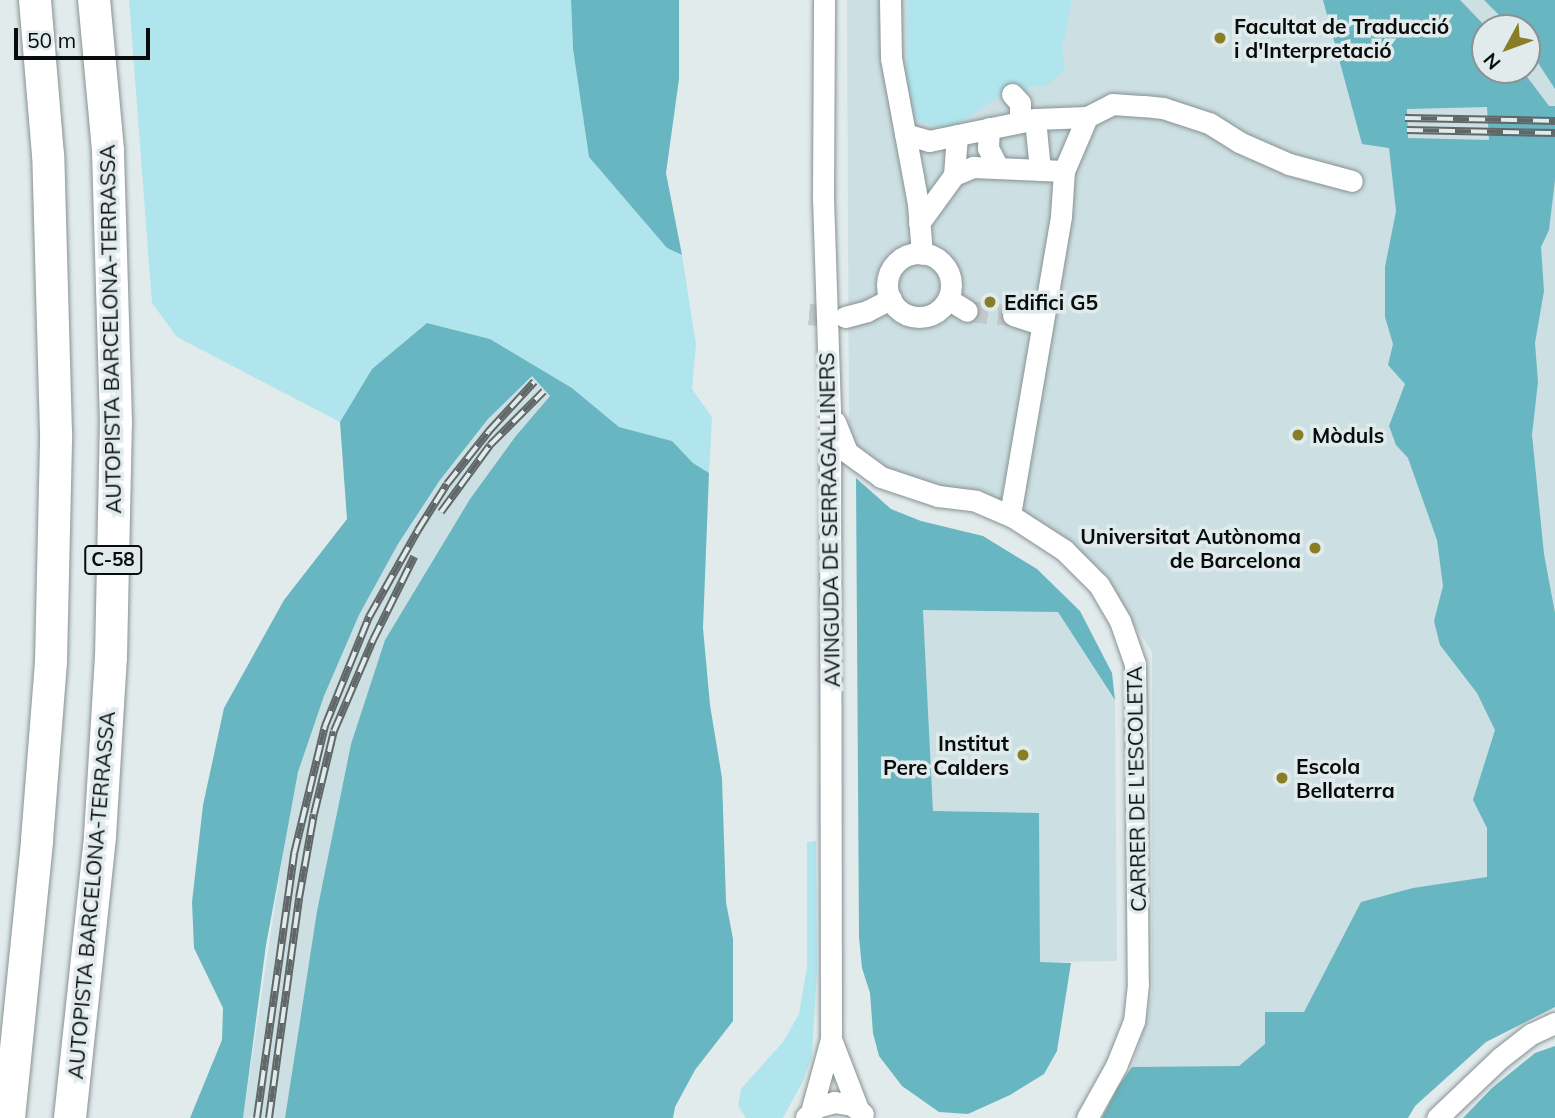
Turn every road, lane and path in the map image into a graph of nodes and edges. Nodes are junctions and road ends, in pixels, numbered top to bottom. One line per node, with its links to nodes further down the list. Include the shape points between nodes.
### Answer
1 (34, 0): 30 (highway, C-58, via 50,208 56,460 51,662)
2 (94, 0): 31 (highway, AUTOPISTA BARCELONA-TERRASSA / C-58, via 111,217 116,422 100,836)
3 (824, 0): 24 (street, AVINGUDA DE SERRAGALLINERS, via 823,199)
4 (890, 0): 9 (street, via 891,58)
5 (1012, 94): 7 (street)
6 (1087, 117): 7 (street); 13 (street); 15 (street, via 1112,104 1163,108 1209,123 1289,164)
7 (1028, 121): 8 (street); 12 (street)
8 (989, 128): 10 (street); 11 (street, via 988,148)
9 (905, 134): 10 (street, via 929,141); 16 (street)
10 (957, 135): 14 (street)
11 (998, 168): 12 (street); 14 (street, via 973,167)
12 (1040, 170): 13 (street)
13 (1064, 171): 23 (street, via 1062,216)
14 (954, 175): 16 (street)
15 (1352, 181)
16 (919, 223): 17 (street)
17 (922, 254): 18 (street, via 904,258 891,271); 19 (street, via 932,256 947,270 951,279)
18 (891, 299): 19 (street, via 905,314 915,317 934,314); 22 (street)
19 (948, 299): 20 (street)
20 (967, 311)
21 (1013, 316): 23 (street)
22 (845, 317)
23 (1040, 324): 25 (street)
24 (830, 409): 27 (street, AVINGUDA DE SERRAGALLINERS); 32 (street, CARRER DE L'ESCOLETA, via 853,457 881,477 938,496 976,501 1013,517 1064,550 1099,585 1120,621 1135,664 1138,984 1134,1021)
25 (1011, 509)
26 (1555, 1023): 33 (street, via 1531,1034 1500,1058)
27 (831, 1039): 28 (street, AVINGUDA DE SERRAGALLINERS); 29 (street, AVINGUDA DE SERRAGALLINERS)
28 (862, 1114): 29 (street, via 845,1103 830,1102)
29 (808, 1115)
30 (9, 1118)
31 (70, 1118)
32 (1087, 1118)
33 (1437, 1118)

